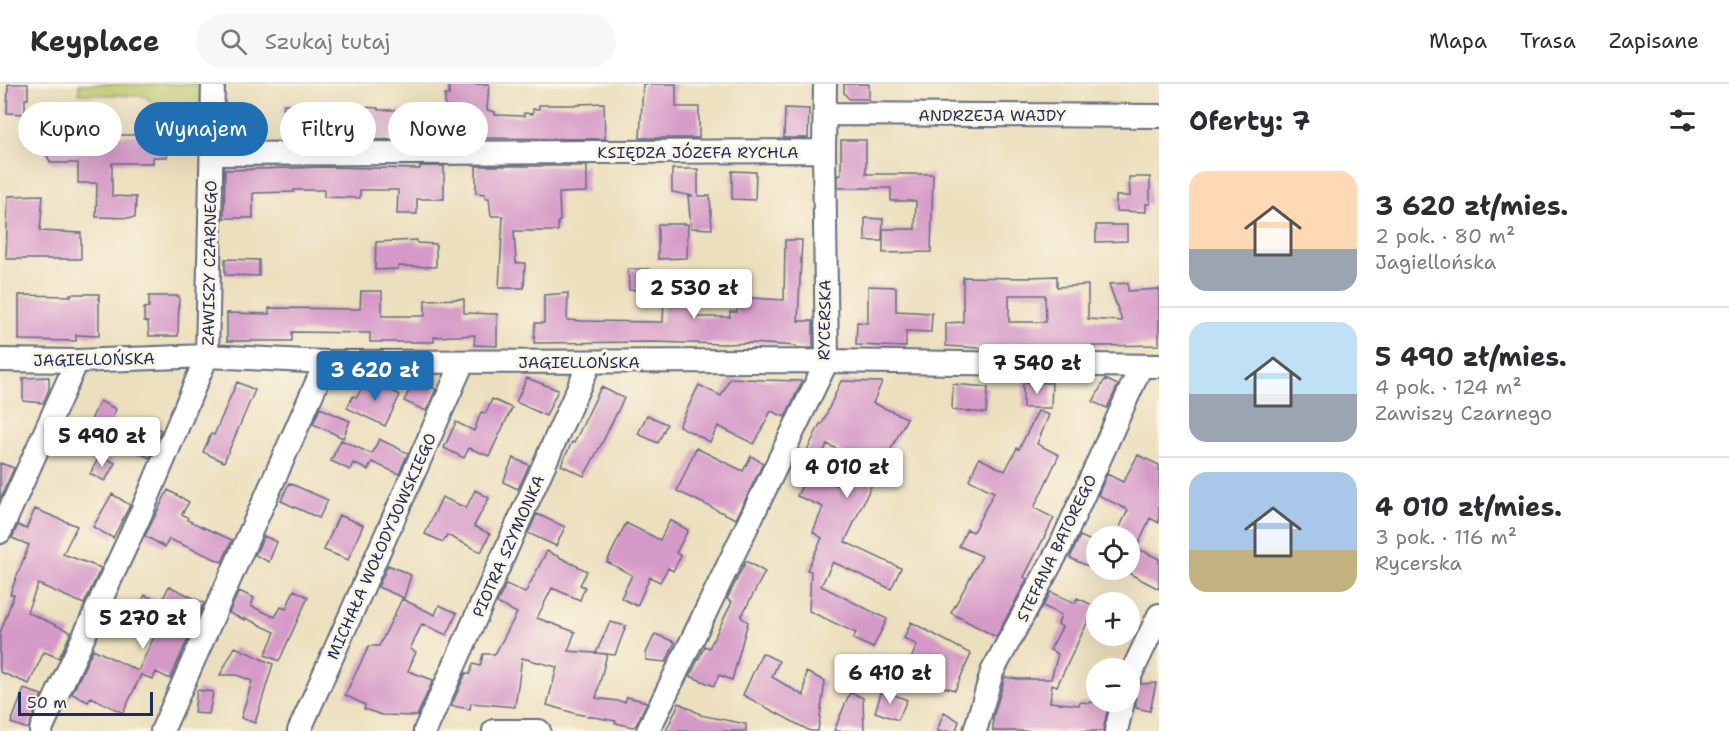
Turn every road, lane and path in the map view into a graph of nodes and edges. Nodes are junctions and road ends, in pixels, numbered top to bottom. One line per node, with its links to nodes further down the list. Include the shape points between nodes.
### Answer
1 (213, 84): 3 (street, ZAWISZY CZARNEGO)
2 (825, 84): 4 (street, RYCERSKA)
3 (213, 102)
4 (825, 114): 5 (street, ANDRZEJA WAJDY); 6 (street, RYCERSKA)
5 (1159, 116)
6 (824, 151): 7 (street, KSIĘDZA JÓZEFA RYCHLA); 12 (street, RYCERSKA)
7 (268, 154)
8 (212, 156): 9 (street, ZAWISZY CZARNEGO)
9 (207, 356): 11 (street, JAGIELLOŃSKA); 13 (street, JAGIELLOŃSKA); 21 (street, ZAWISZY CZARNEGO, via 142,511)
10 (0, 360): 11 (street, JAGIELLOŃSKA)
11 (77, 361): 17 (street)
12 (827, 361): 15 (street, JAGIELLOŃSKA); 16 (street, JAGIELLOŃSKA); 27 (street, RYCERSKA)
13 (326, 362): 14 (street, JAGIELLOŃSKA); 22 (street)
14 (463, 362): 15 (street, JAGIELLOŃSKA); 23 (street, MICHAŁA WOŁODYJOWSKIEGO)
15 (590, 362): 24 (street, PIOTRA SZYMONKA)
16 (1150, 366): 28 (street, STEFANA BATOREGO, via 1061,545 992,672)
17 (0, 532)
18 (1159, 615): 19 (street)
19 (1139, 658)
20 (1121, 712): 29 (street)
21 (41, 731)
22 (162, 731)
23 (299, 731)
24 (425, 731)
25 (494, 731): 26 (street)
26 (539, 731)
27 (648, 731)
28 (975, 731)
29 (1116, 731)

